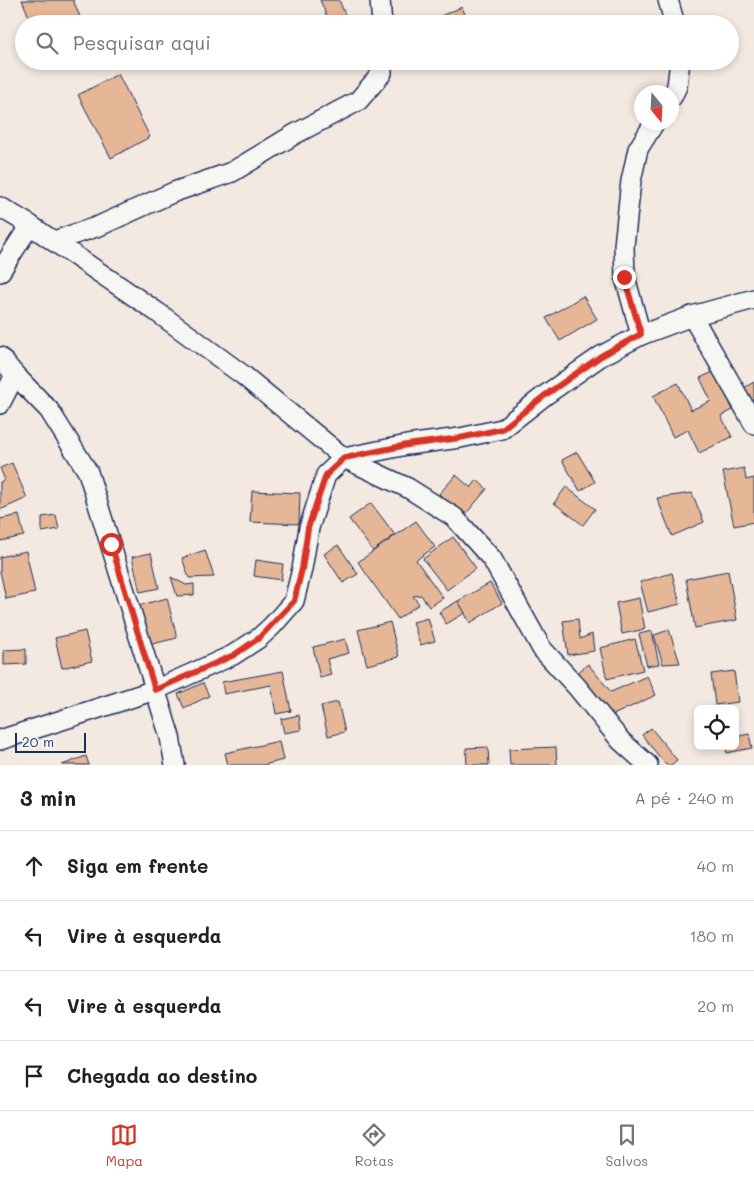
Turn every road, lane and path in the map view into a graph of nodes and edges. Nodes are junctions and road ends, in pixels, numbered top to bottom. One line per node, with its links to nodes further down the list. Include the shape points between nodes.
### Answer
1 (380, 0): 3 (street)
2 (668, 0): 4 (street)
3 (381, 15)
4 (672, 15)
5 (382, 70): 11 (street, via 358,101 294,134 232,172 174,192 99,226)
6 (679, 70): 7 (street)
7 (677, 85)
8 (650, 130): 15 (street, via 638,149 624,246 624,277)
9 (0, 207): 10 (street)
10 (30, 225): 11 (street); 12 (street)
11 (54, 242): 20 (street, via 243,375)
12 (0, 272)
13 (754, 299): 14 (street)
14 (692, 316): 15 (street); 19 (street)
15 (641, 334): 20 (street, via 601,356 502,429)
16 (0, 357): 17 (street)
17 (15, 376): 18 (street); 21 (street, via 49,410 88,472)
18 (0, 404)
19 (754, 424)
20 (344, 458): 21 (street, via 326,475 308,528 294,601 259,638 234,655); 24 (street, via 408,488 454,517 492,559 542,649 621,741)
21 (155, 690): 22 (street); 23 (street)
22 (0, 740)
23 (175, 765)
24 (648, 765)

